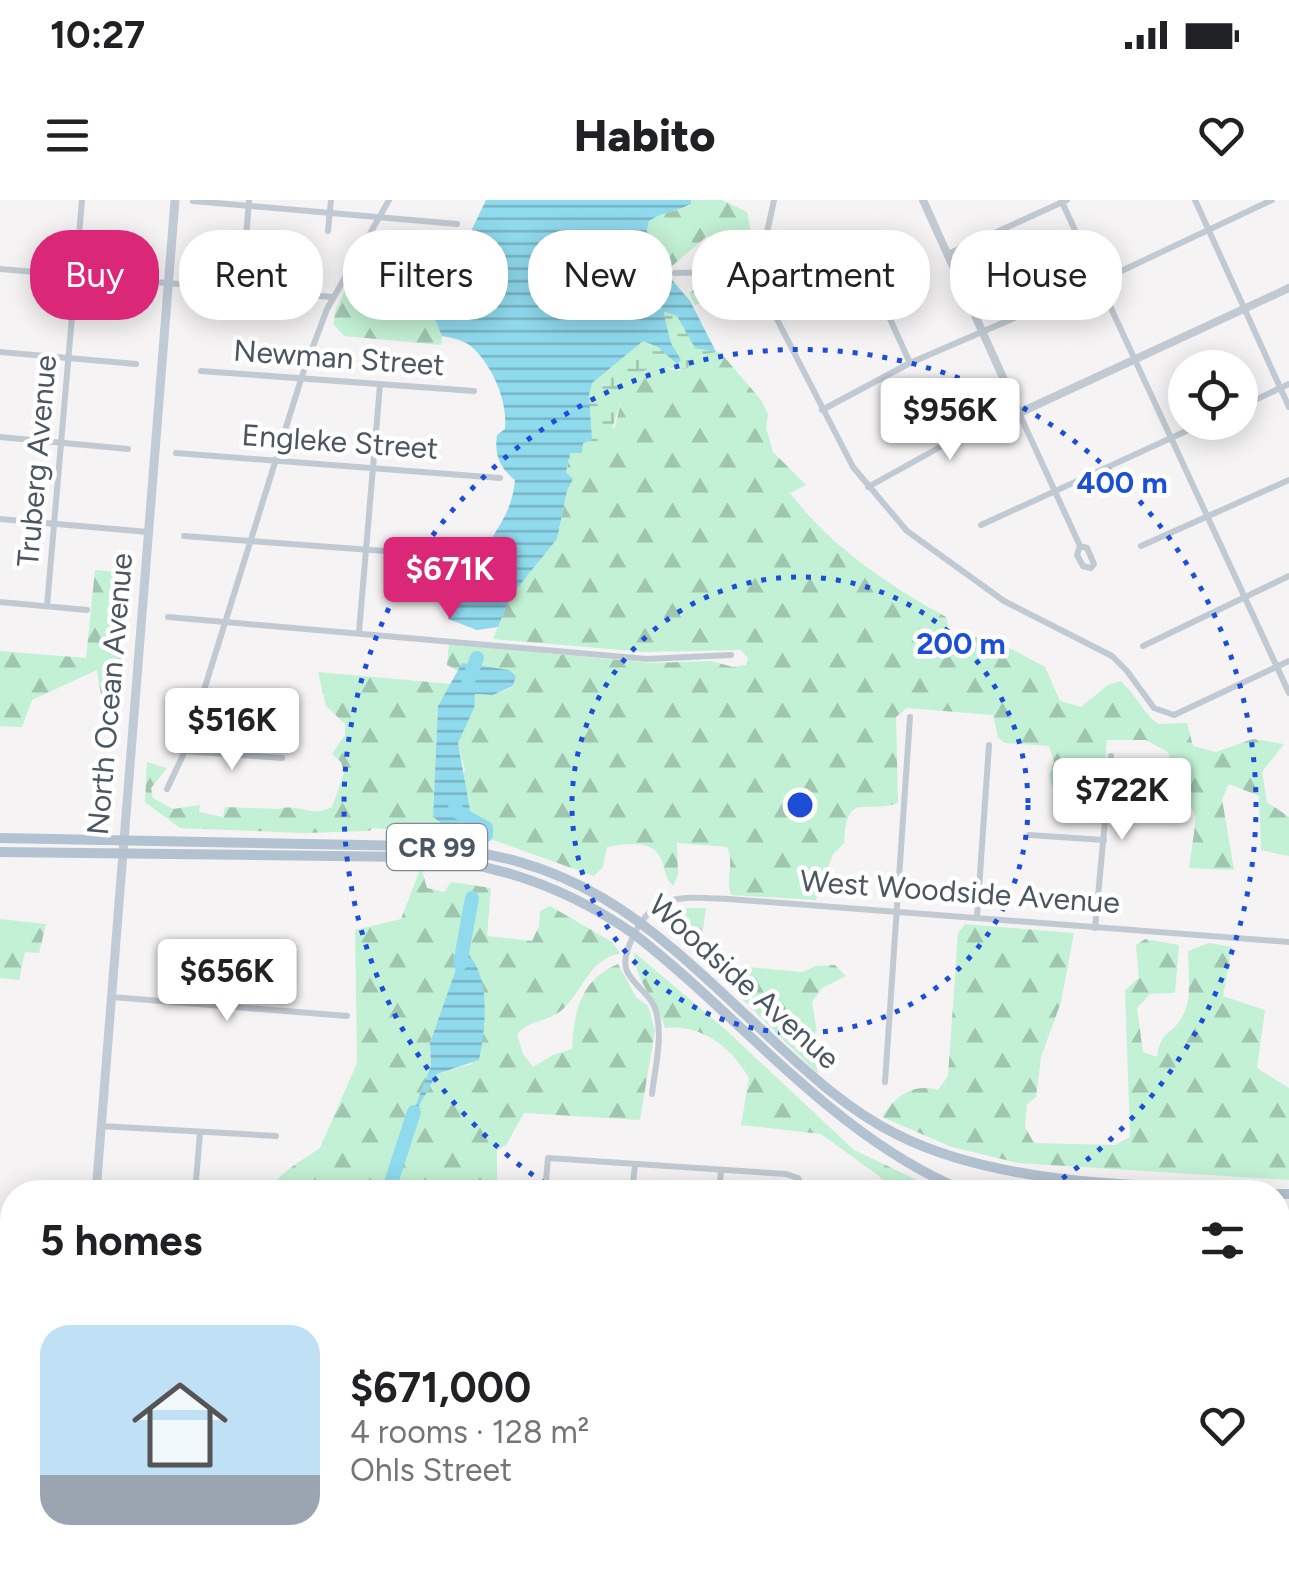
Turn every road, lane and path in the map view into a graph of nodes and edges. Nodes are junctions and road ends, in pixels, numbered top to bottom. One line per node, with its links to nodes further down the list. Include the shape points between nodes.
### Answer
1 (82, 200): 16 (street, Truberg Avenue)
2 (175, 200): 29 (main road, North Ocean Avenue)
3 (331, 200): 12 (street)
4 (389, 200): 13 (street)
5 (774, 200): 19 (street)
6 (923, 200): 22 (street)
7 (1195, 200): 15 (street)
8 (1272, 200): 15 (street)
9 (194, 201): 11 (street)
10 (1064, 201): 20 (street); 21 (street)
11 (249, 202): 12 (street); 17 (street)
12 (330, 211): 13 (street); 18 (street)
13 (379, 216): 14 (street); 33 (street)
14 (457, 224)
15 (1210, 229): 24 (street); 34 (street)
16 (79, 230)
17 (247, 230)
18 (328, 230)
19 (769, 230)
20 (1000, 230)
21 (1077, 230)
22 (950, 253)
23 (0, 269): 25 (street)
24 (1122, 270)
25 (30, 272)
26 (675, 273): 27 (street)
27 (692, 273)
28 (159, 283): 29 (street)
29 (168, 284): 30 (street); 74 (main road, North Ocean Avenue)
30 (179, 285)
31 (1289, 288): 34 (street)
32 (323, 296): 33 (street)
33 (332, 297): 48 (street)
34 (1245, 308): 44 (street); 51 (street)
35 (72, 320): 43 (street, Truberg Avenue)
36 (775, 320): 55 (street)
37 (890, 320): 45 (street)
38 (977, 320): 41 (street)
39 (1009, 320): 41 (street)
40 (1118, 320): 44 (street)
41 (982, 332): 45 (street); 56 (street)
42 (0, 352): 43 (street)
43 (69, 357): 46 (street); 61 (street, Truberg Avenue)
44 (1135, 359): 56 (street); 57 (street)
45 (910, 363): 55 (street)
46 (136, 364)
47 (201, 370): 48 (street, Newman Street)
48 (302, 376): 50 (street, Newman Street); 64 (street)
49 (1289, 384): 51 (street)
50 (380, 385): 52 (street, Newman Street); 65 (street)
51 (1280, 388): 53 (street); 54 (street)
52 (474, 391)
53 (1258, 398)
54 (1289, 406)
55 (822, 410): 68 (street)
56 (1019, 413): 68 (street); 69 (street)
57 (1168, 430)
58 (0, 437): 61 (street)
59 (1170, 440): 69 (street)
60 (1172, 440): 70 (street)
61 (61, 442): 62 (street); 72 (street, Truberg Avenue)
62 (128, 449)
63 (176, 453): 64 (street, Engleke Street)
64 (276, 460): 65 (street, Engleke Street); 76 (street)
65 (372, 467): 66 (street, Engleke Street); 79 (street)
66 (500, 478)
67 (1289, 480): 70 (street)
68 (868, 487): 92 (street, via 907,531 1004,601 1112,656 1154,708 1174,715)
69 (1054, 491): 73 (street); 77 (street)
70 (1208, 516): 78 (street); 82 (street)
71 (0, 519): 72 (street)
72 (56, 524): 74 (street); 84 (street, Truberg Avenue)
73 (980, 525)
74 (148, 532): 102 (main road, North Ocean Avenue)
75 (184, 536): 76 (street)
76 (250, 540): 79 (street); 87 (street)
77 (1080, 546)
78 (1140, 546)
79 (367, 548): 80 (street); 88 (street)
80 (464, 557)
81 (1289, 576): 82 (street)
82 (1245, 596): 89 (street); 92 (street)
83 (0, 602): 84 (street)
84 (47, 606): 85 (street)
85 (87, 610)
86 (168, 617): 87 (street)
87 (224, 621): 88 (street); 96 (street)
88 (360, 632): 90 (street, via 647,659)
89 (1144, 646)
90 (730, 656)
91 (1289, 661): 92 (street)
92 (1277, 666): 93 (street)
93 (1289, 692)
94 (910, 717): 106 (street)
95 (989, 746): 107 (street)
96 (184, 751): 98 (street); 99 (street)
97 (1110, 756): 103 (street)
98 (282, 758)
99 (167, 789)
100 (1029, 835): 103 (street)
101 (0, 838): 102 (main road, CR 99)
102 (123, 840): 105 (main road, North Ocean Avenue); 108 (main road, Woodside Avenue / CR 99, via 471,851 590,890)
103 (1104, 840): 109 (street)
104 (0, 852): 105 (main road, CR 99)
105 (122, 855): 108 (main road, Woodside Avenue / CR 99, via 466,862 558,890); 111 (main road, North Ocean Avenue)
106 (896, 912): 107 (street, West Woodside Avenue); 108 (street, West Woodside Avenue, via 681,896 662,903); 113 (street)
107 (976, 917): 109 (street, West Woodside Avenue)
108 (638, 928): 114 (street, via 626,968 655,1006); 126 (main road, Woodside Avenue / CR 99, via 848,1124); 127 (main road, Woodside Avenue / CR 99, via 873,1122 974,1164)
109 (1095, 928): 110 (street, West Woodside Avenue)
110 (1289, 942)
111 (111, 997): 112 (street); 115 (main road, North Ocean Avenue)
112 (347, 1016)
113 (885, 1082)
114 (652, 1094)
115 (101, 1126): 116 (street); 120 (main road, North Ocean Avenue)
116 (200, 1133): 117 (street); 121 (street)
117 (276, 1136)
118 (635, 1165): 119 (street); 122 (street, via 548,1158); 123 (street)
119 (721, 1172): 124 (street); 125 (street)
120 (97, 1180)
121 (195, 1180)
122 (545, 1180)
123 (633, 1180)
124 (720, 1180)
125 (799, 1180)
126 (939, 1180)
127 (1106, 1180)

